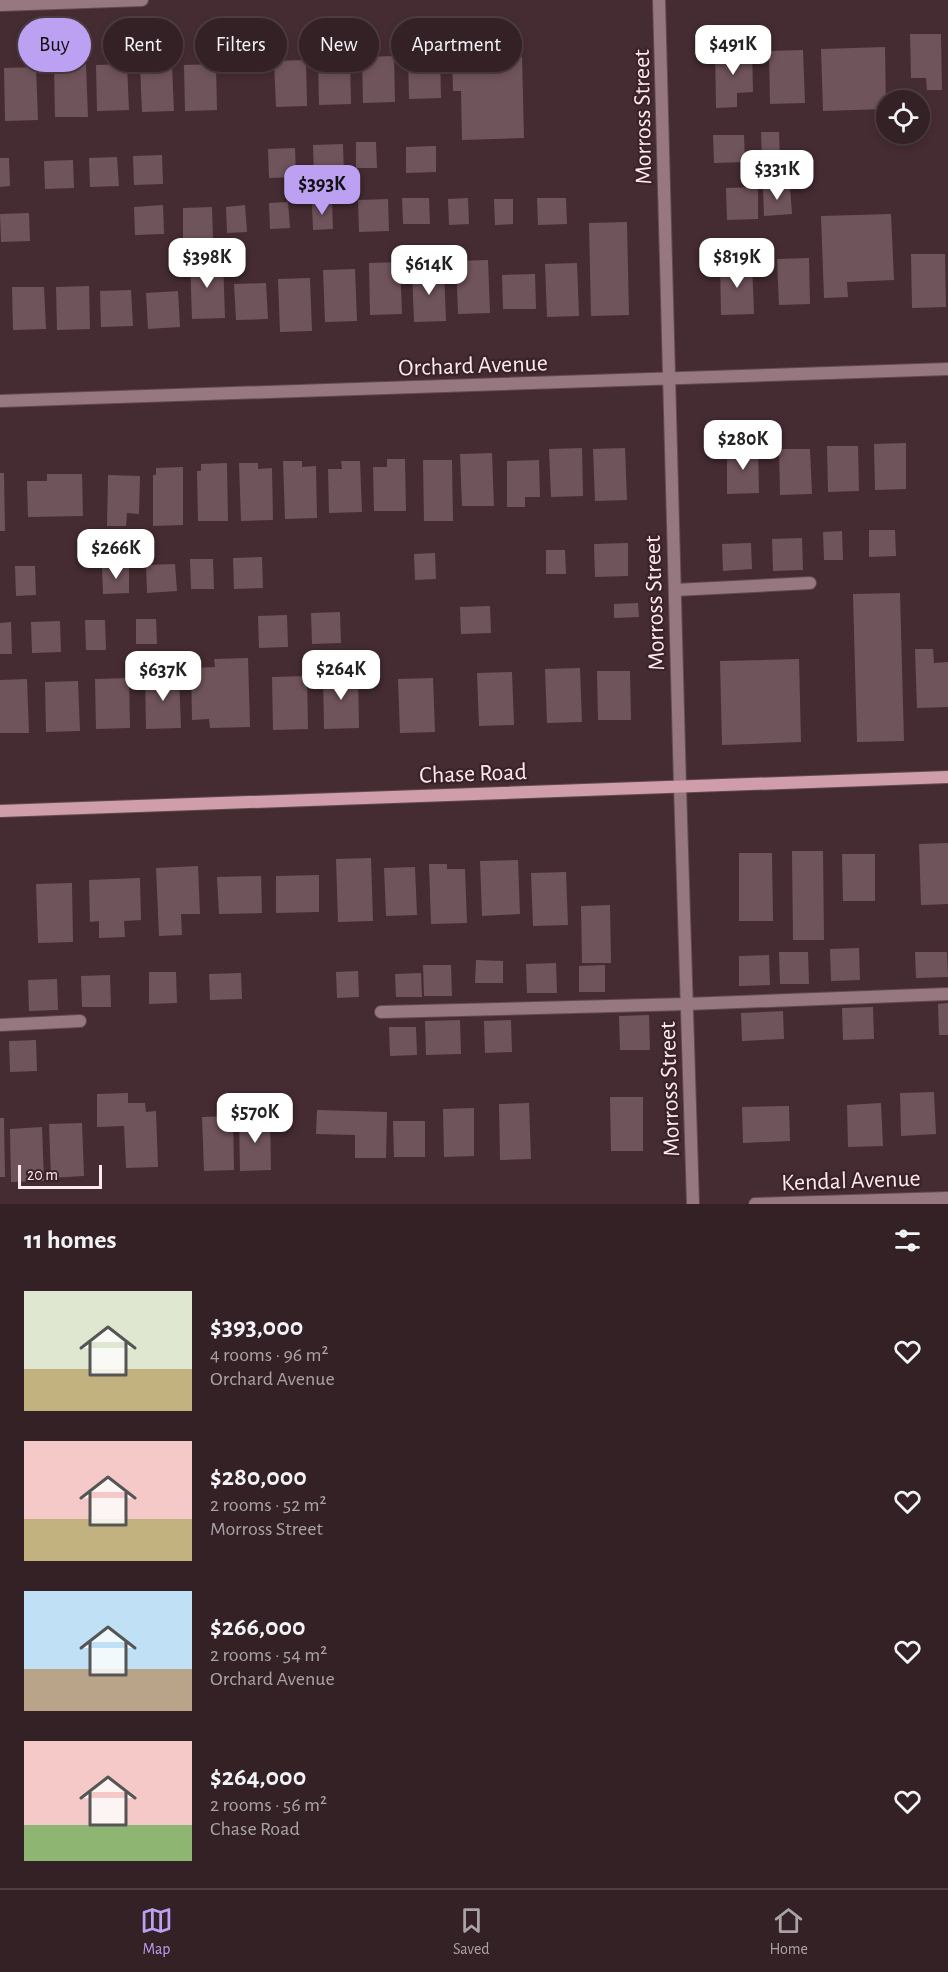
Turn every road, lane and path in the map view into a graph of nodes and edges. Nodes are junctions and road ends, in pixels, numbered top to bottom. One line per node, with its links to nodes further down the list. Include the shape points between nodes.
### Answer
1 (142, 0): 3 (street)
2 (660, 0): 5 (street, Morross Street)
3 (0, 5)
4 (948, 369): 5 (street, Orchard Avenue)
5 (669, 379): 6 (street, Orchard Avenue); 8 (street, Morross Street)
6 (0, 401)
7 (810, 583): 8 (street)
8 (675, 590): 10 (street, Morross Street)
9 (948, 777): 10 (street, Chase Road)
10 (680, 786): 11 (street, Chase Road); 13 (street, Morross Street)
11 (0, 811)
12 (948, 993): 13 (street)
13 (687, 1004): 14 (street); 18 (street, Morross Street)
14 (381, 1012)
15 (80, 1021): 16 (street)
16 (0, 1025)
17 (948, 1198): 19 (street, Kendal Avenue)
18 (693, 1204)
19 (755, 1204)

